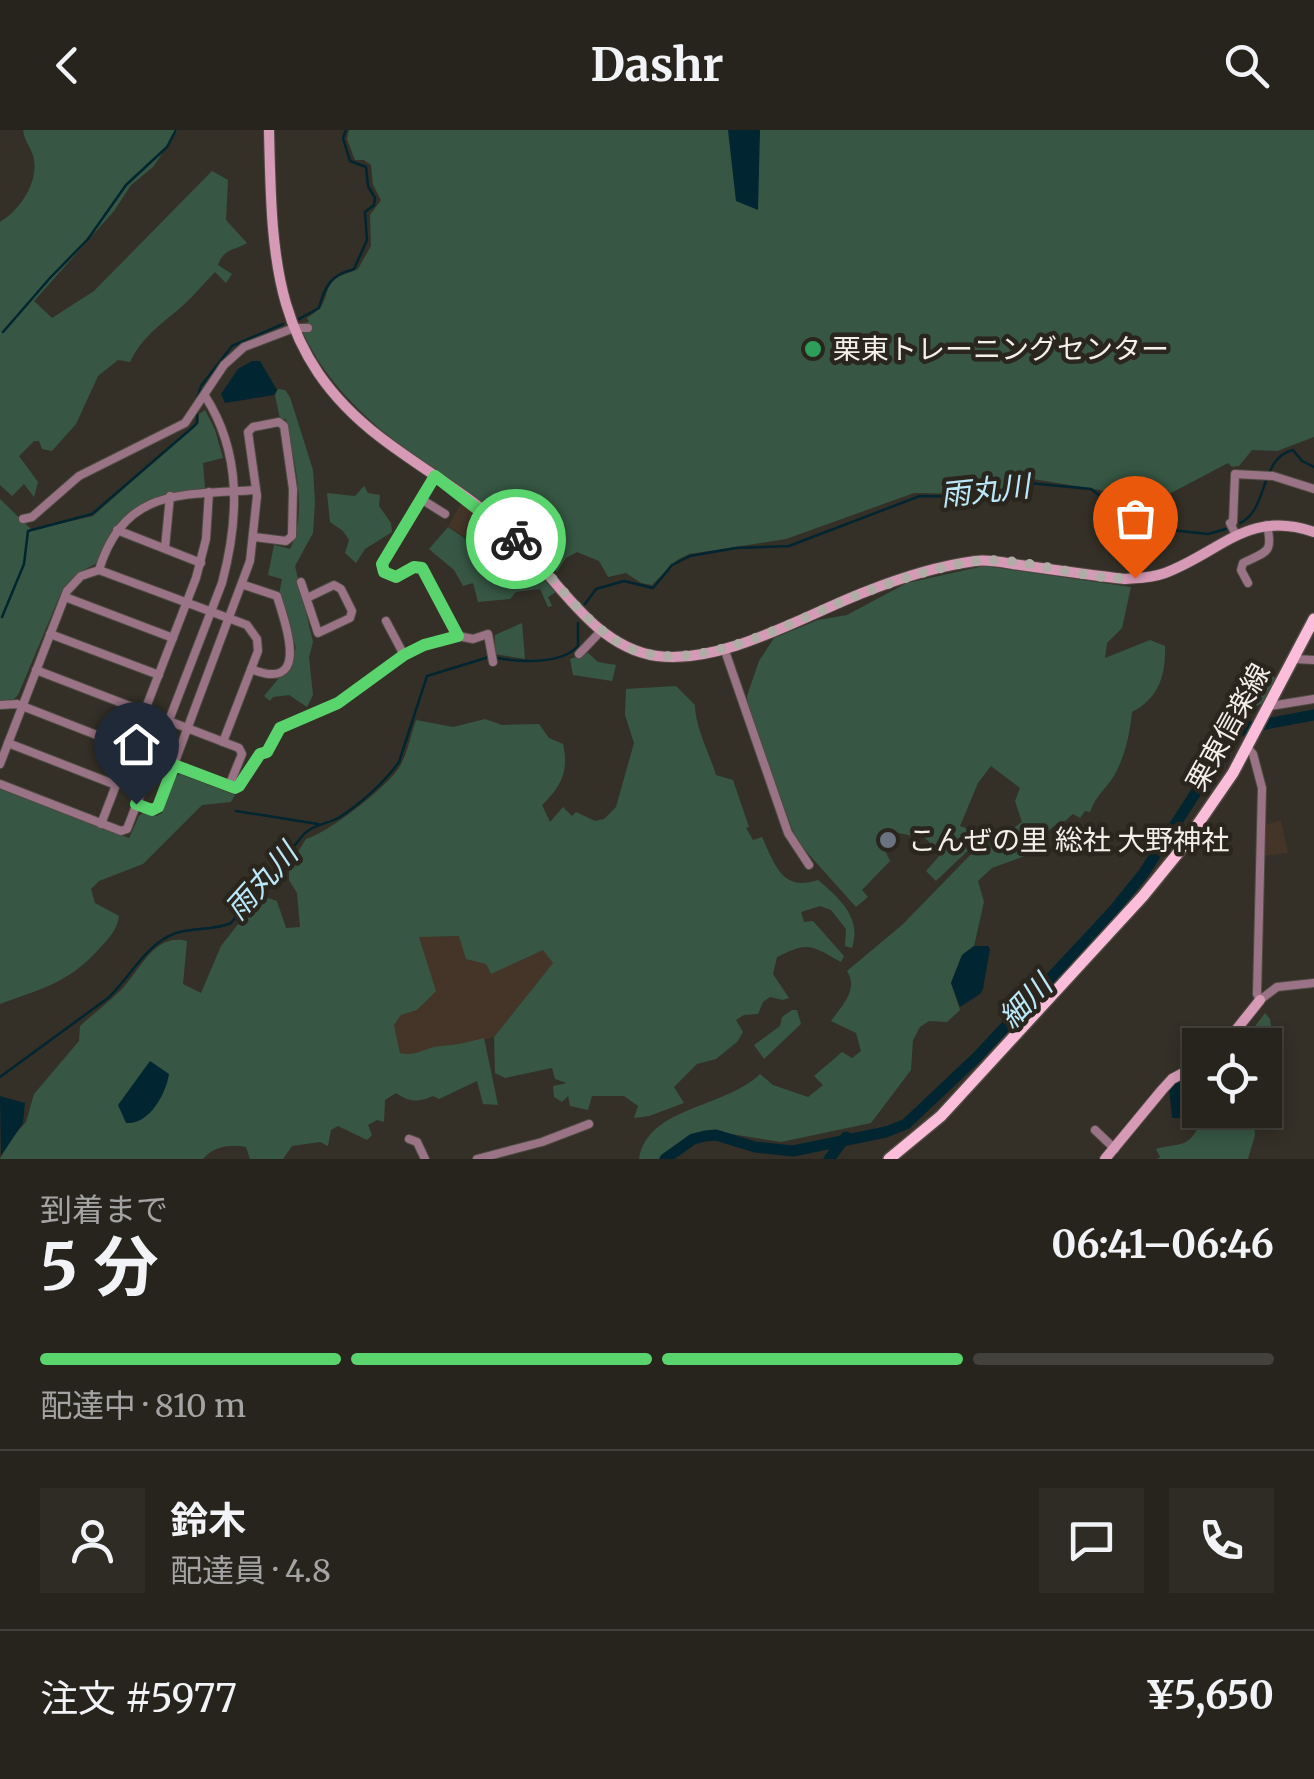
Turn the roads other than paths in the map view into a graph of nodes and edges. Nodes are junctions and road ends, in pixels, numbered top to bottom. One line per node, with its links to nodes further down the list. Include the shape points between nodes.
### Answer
1 (269, 130): 2 (main road, via 275,266)
2 (294, 328): 3 (street); 4 (street, via 234,354); 5 (main road, via 322,379 348,408)
3 (308, 328)
4 (205, 396): 8 (street, via 224,434); 13 (street, via 185,422 80,476)
5 (435, 476): 11 (street); 32 (main road, via 508,531)
6 (1314, 488): 17 (street, via 1235,474 1230,523)
7 (256, 490): 8 (street); 18 (street); 18 (street, via 248,432 279,422 292,468 292,536)
8 (235, 491): 9 (street); 28 (street, via 231,550)
9 (210, 492): 10 (street); 20 (street)
10 (170, 496): 15 (street, via 140,508); 19 (street)
11 (421, 499): 12 (street); 34 (street, via 382,564 384,572 396,577 422,568)
12 (445, 514)
13 (24, 519)
14 (1267, 525): 16 (main road); 17 (main road); 23 (street, via 1268,551 1244,563)
15 (117, 530): 19 (street); 21 (street)
16 (1314, 532)
17 (1236, 535): 36 (main road, via 1144,578 985,560 962,564 864,592)
18 (254, 537): 24 (street)
19 (164, 548): 20 (street)
20 (201, 563): 27 (street)
21 (99, 570): 25 (street, via 71,584); 27 (street)
22 (301, 582): 26 (street)
23 (1248, 583)
24 (244, 585): 29 (street); 42 (street, via 277,596 292,649 276,675)
25 (65, 596): 33 (street); 35 (street)
26 (307, 598): 26 (street, via 318,633 350,618 341,589)
27 (186, 602): 28 (street); 35 (street)
28 (211, 612): 29 (street); 50 (street)
29 (230, 619): 42 (street, via 258,639); 51 (street)
30 (1314, 619): 39 (main road, 栗東信楽線)
31 (386, 621): 38 (street)
32 (601, 631): 36 (main road, via 657,656); 37 (street)
33 (50, 634): 43 (street); 44 (street)
34 (458, 636): 38 (street); 40 (street, via 488,634)
35 (172, 638): 44 (street)
36 (724, 648): 63 (street, via 782,819)
37 (579, 654)
38 (404, 655): 60 (street, via 338,703 280,728 239,786)
39 (1294, 658): 41 (street); 48 (main road, 栗東信楽線)
40 (493, 659)
41 (1314, 660)
42 (251, 669): 52 (street)
43 (36, 670): 47 (street); 49 (street)
44 (158, 675): 49 (street)
45 (1314, 700): 48 (street)
46 (0, 705): 47 (street)
47 (22, 707): 53 (street); 55 (street)
48 (1269, 708): 54 (main road, 栗東信楽線)
49 (144, 712): 50 (street); 55 (street)
50 (168, 721): 51 (street); 61 (street)
51 (188, 728): 52 (street); 57 (street)
52 (223, 742): 60 (street, via 242,754)
53 (8, 743): 56 (street); 59 (street)
54 (1249, 744): 65 (street, via 1262,788); 74 (main road, 栗東信楽線, via 1205,818 1143,896 941,1116)
55 (130, 748): 59 (street)
56 (0, 764)
57 (174, 765): 60 (street); 61 (street, via 158,807)
58 (0, 784): 62 (street)
59 (116, 785): 62 (street)
60 (229, 786)
61 (136, 804): 62 (street, via 127,829)
62 (101, 824)
63 (809, 865)
64 (1314, 983): 65 (street, via 1277,987)
65 (1260, 1000): 66 (main road)
66 (1238, 1028)
67 (1182, 1074): 71 (main road)
68 (589, 1124): 73 (street)
69 (1095, 1130): 71 (street)
70 (409, 1139): 72 (street)
71 (1115, 1149): 75 (main road)
72 (425, 1159)
73 (477, 1159)
74 (889, 1159)
75 (1106, 1159)

